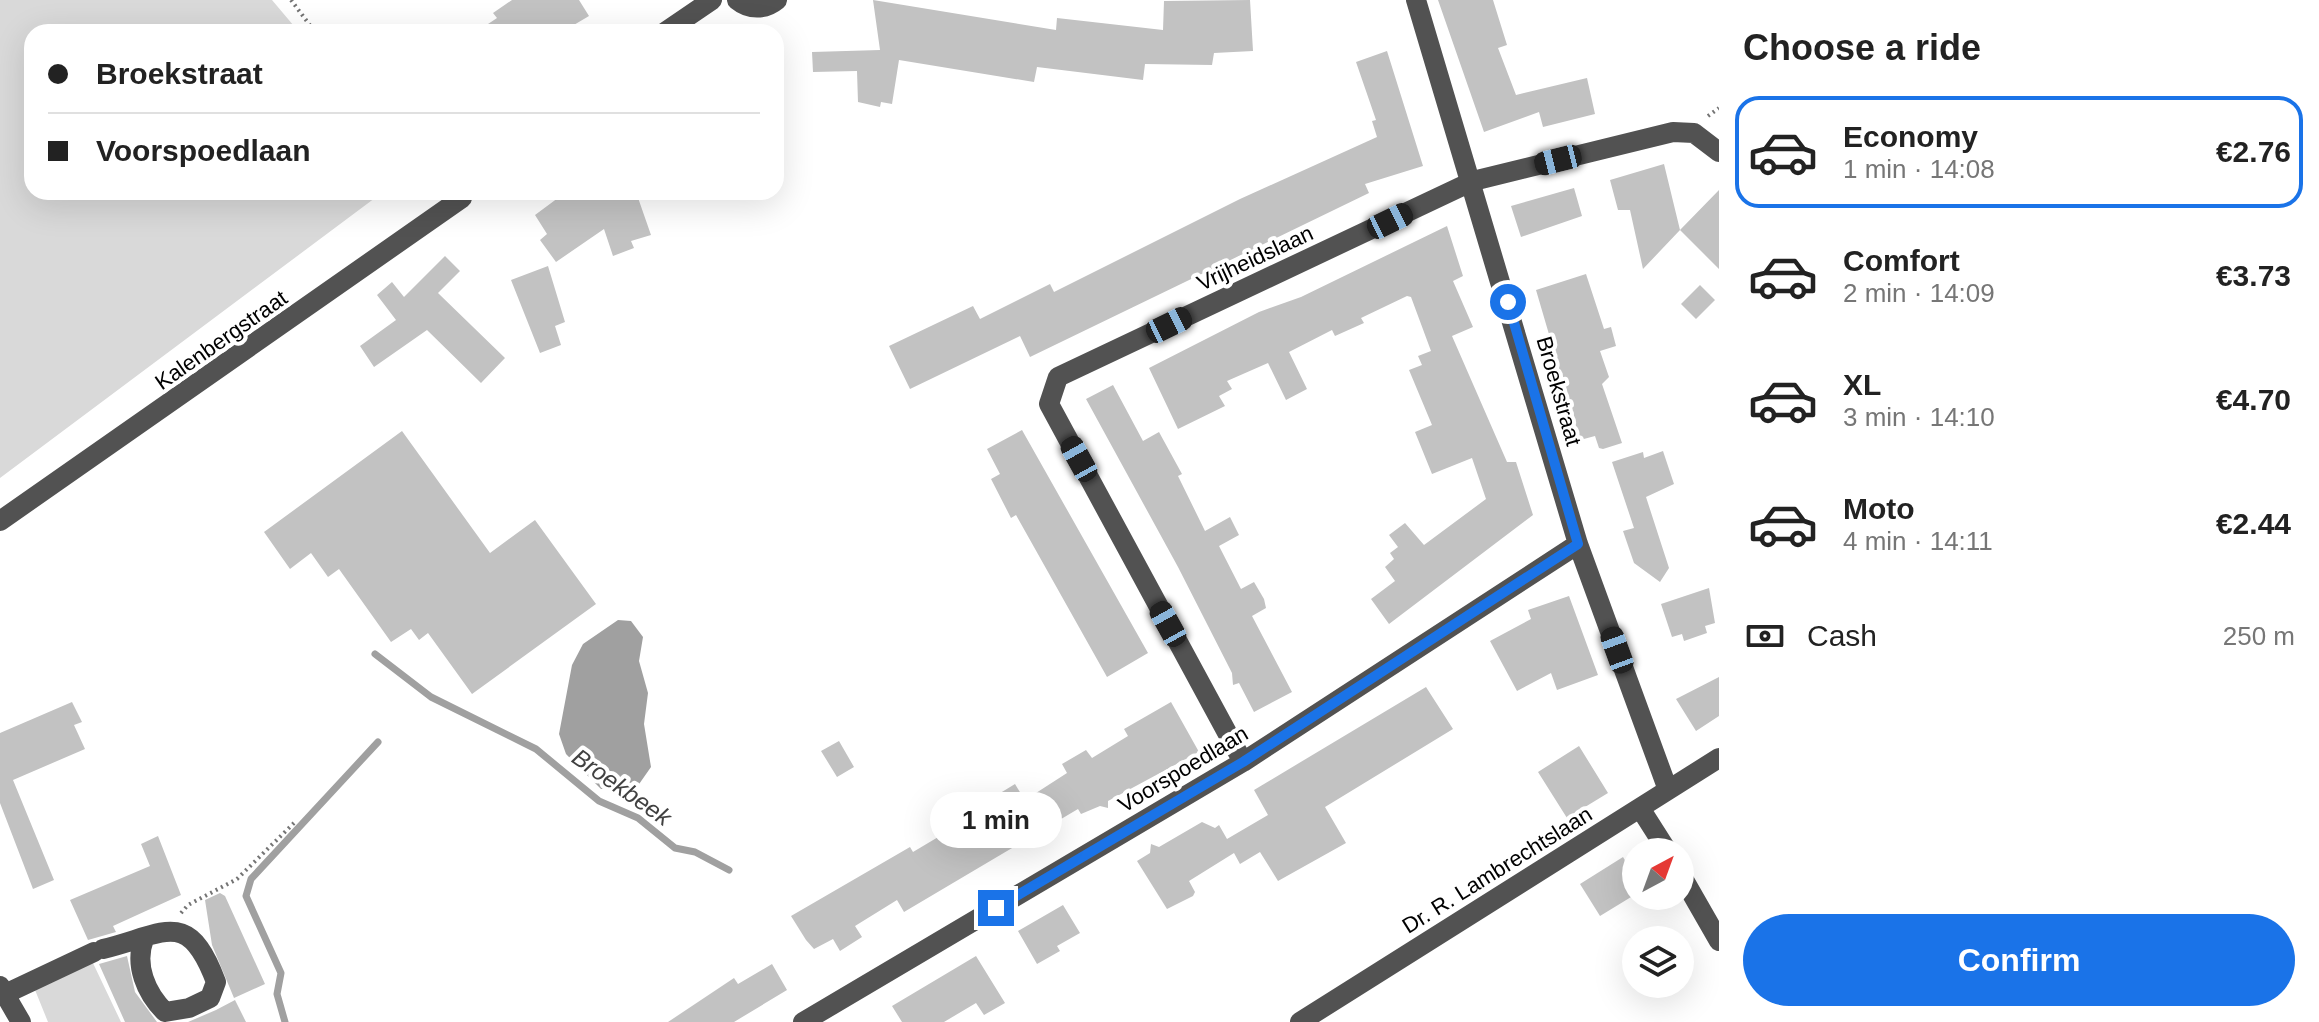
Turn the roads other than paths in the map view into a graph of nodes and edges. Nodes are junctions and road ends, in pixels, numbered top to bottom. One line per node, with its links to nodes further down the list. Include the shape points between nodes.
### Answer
1 (712, 0): 5 (street)
2 (737, 0): 3 (street, via 752,8)
3 (777, 0)
4 (1416, 0): 7 (street, Broekstraat)
5 (677, 24)
6 (1719, 152): 7 (street, Vrijheidslaan, via 1694,133 1673,132)
7 (1473, 181): 10 (street, Broekstraat); 12 (street, Vrijheidslaan, via 1058,377 1049,404)
8 (459, 200): 9 (street, Kalenbergstraat)
9 (0, 521)
10 (1578, 544): 12 (street, Voorspoedlaan); 13 (street, Broekstraat)
11 (1719, 758): 13 (street, Dr. R. Lambrechtslaan)
12 (1243, 762): 22 (street, Voorspoedlaan)
13 (1668, 790): 14 (street, Dr. R. Lambrechtslaan)
14 (1640, 808): 15 (street); 23 (street, Dr. R. Lambrechtslaan)
15 (1659, 838)
16 (1694, 897): 18 (street)
17 (144, 939): 19 (street, via 98,950); 20 (street, via 138,954 140,970); 20 (street, via 173,930 189,935 205,952 216,982 210,998)
18 (1719, 941)
19 (3, 990): 21 (street)
20 (168, 1017)
21 (21, 1022)
22 (803, 1022)
23 (1300, 1022)

